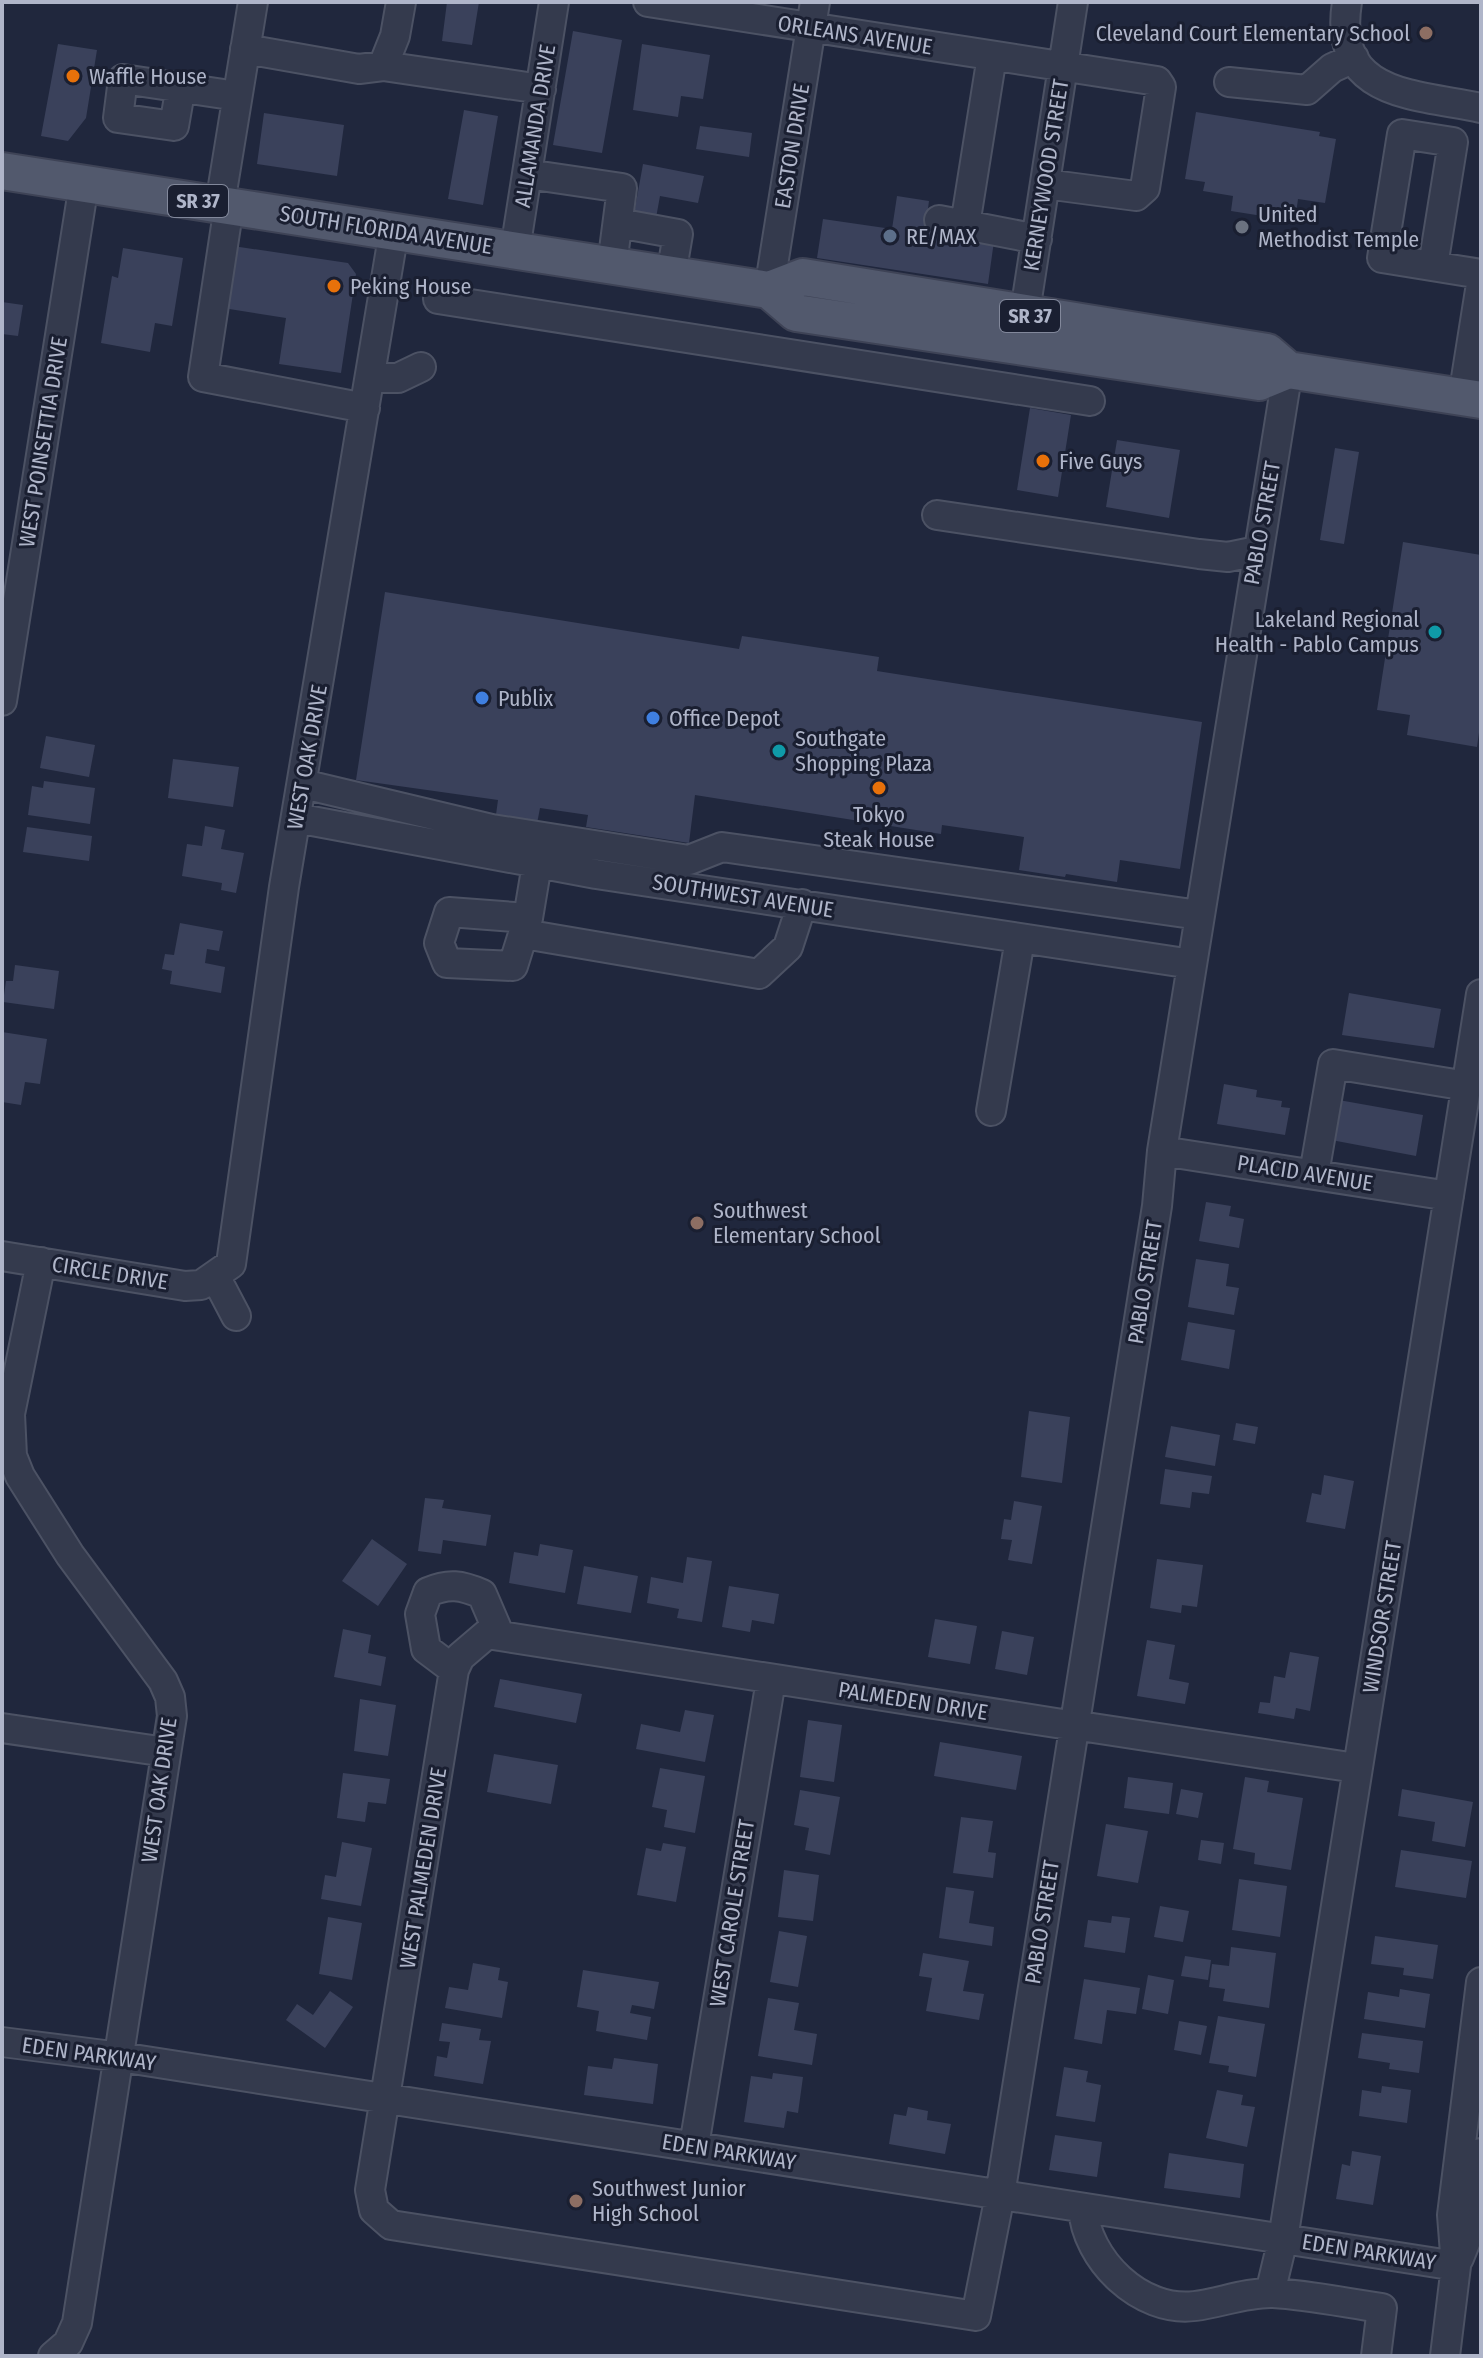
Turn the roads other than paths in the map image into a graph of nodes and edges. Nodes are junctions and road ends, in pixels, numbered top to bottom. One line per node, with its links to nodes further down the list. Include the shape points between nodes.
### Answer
1 (253, 2): 8 (street)
2 (401, 2): 11 (street)
3 (554, 2): 15 (street, ALLAMANDA DRIVE)
4 (648, 2): 7 (street, ORLEANS AVENUE)
5 (1073, 2): 12 (street, KERNEYWOOD STREET)
6 (1347, 2): 10 (street, via 1346,32)
7 (813, 15): 9 (street, ORLEANS AVENUE); 34 (street, EASTON DRIVE)
8 (245, 49): 11 (street, via 359,69); 17 (street)
9 (992, 56): 12 (street, ORLEANS AVENUE); 27 (street, via 952,223)
10 (1354, 58): 13 (street, via 1332,68 1307,90); 16 (street, via 1381,86)
11 (383, 66): 15 (street)
12 (1062, 67): 23 (street, KERNEYWOOD STREET); 23 (street, ORLEANS AVENUE, via 1157,81 1161,87 1145,188 1136,196)
13 (1229, 82)
14 (181, 86): 17 (street)
15 (541, 89): 21 (street, ALLAMANDA DRIVE)
16 (1409, 94): 18 (street); 19 (street)
17 (237, 96): 24 (street)
18 (1481, 108)
19 (1402, 134): 30 (street, via 1382,258); 30 (street, via 1453,142)
20 (2, 171): 22 (main road, SOUTH FLORIDA AVENUE / SR 37)
21 (527, 174): 25 (street, via 622,188); 28 (street, ALLAMANDA DRIVE)
22 (84, 184): 24 (main road, SOUTH FLORIDA AVENUE / SR 37); 46 (street, WEST POINSETTIA DRIVE)
23 (1045, 184): 27 (street, KERNEYWOOD STREET)
24 (225, 205): 26 (main road, SOUTH FLORIDA AVENUE / SR 37); 43 (street, via 203,377)
25 (618, 223): 29 (street); 32 (street, via 678,234)
26 (394, 231): 28 (main road, SOUTH FLORIDA AVENUE / SR 37); 40 (street, WEST OAK DRIVE)
27 (1037, 239): 36 (street, KERNEYWOOD STREET)
28 (515, 250): 29 (main road, SOUTH FLORIDA AVENUE / SR 37)
29 (612, 265): 32 (main road, SOUTH FLORIDA AVENUE / SR 37)
30 (1433, 266): 31 (street)
31 (1481, 274)
32 (671, 275): 34 (main road, SOUTH FLORIDA AVENUE / SR 37)
33 (1481, 284): 37 (street)
34 (769, 290): 36 (main road, SOUTH FLORIDA AVENUE / SR 37, via 796,313)
35 (438, 299): 42 (street)
36 (1022, 331): 39 (main road, SOUTH FLORIDA AVENUE / SR 37, via 1259,382)
37 (1477, 338): 41 (street)
38 (421, 367): 40 (street, via 398,378)
39 (1288, 370): 41 (main road, SOUTH FLORIDA AVENUE / SR 37); 45 (street, PABLO STREET)
40 (370, 378): 43 (street, WEST OAK DRIVE)
41 (1472, 398)
42 (1090, 401)
43 (365, 408): 47 (street, WEST OAK DRIVE)
44 (937, 515): 45 (street, via 1199,554 1228,557)
45 (1257, 551): 51 (street, PABLO STREET)
46 (2, 701)
47 (303, 784): 48 (street, WEST OAK DRIVE); 51 (street, via 492,829 689,860 722,847)
48 (296, 818): 49 (street, SOUTHWEST AVENUE); 62 (street, WEST OAK DRIVE, via 236,1237 231,1264)
49 (537, 864): 50 (street, SOUTHWEST AVENUE); 50 (street, via 526,926 759,974 788,947)
50 (802, 904): 52 (street, SOUTHWEST AVENUE)
51 (1199, 915): 53 (street, PABLO STREET)
52 (1020, 939): 53 (street, SOUTHWEST AVENUE); 56 (street)
53 (1192, 964): 57 (street, PABLO STREET)
54 (1481, 994): 55 (street, WINDSOR STREET)
55 (1467, 1086): 58 (street, via 1333,1064); 59 (street, WINDSOR STREET)
56 (991, 1111)
57 (1162, 1151): 58 (street, PLACID AVENUE); 67 (street, PABLO STREET)
58 (1314, 1174): 59 (street, PLACID AVENUE)
59 (1449, 1196): 70 (street, WINDSOR STREET)
60 (2, 1256): 61 (street, CIRCLE DRIVE)
61 (41, 1262): 62 (street, CIRCLE DRIVE, via 185,1286 201,1285); 69 (street, WEST OAK DRIVE, via 10,1414 12,1456 70,1555 163,1681 172,1716)
62 (215, 1276): 63 (street)
63 (236, 1316)
64 (487, 1640): 65 (street, WEST PALMEDEN DRIVE, via 460,1657); 65 (street, via 482,1594 463,1585 428,1592 420,1614 426,1649); 66 (street, PALMEDEN DRIVE)
65 (454, 1670): 74 (street, WEST PALMEDEN DRIVE)
66 (771, 1680): 67 (street, PALMEDEN DRIVE); 75 (street, WEST CAROLE STREET)
67 (1073, 1725): 70 (street, PALMEDEN DRIVE); 77 (street, PABLO STREET)
68 (2, 1728): 69 (street)
69 (166, 1752): 73 (street, WEST OAK DRIVE)
70 (1356, 1768): 79 (street, WINDSOR STREET)
71 (1481, 1982): 80 (street, via 1452,2215)
72 (2, 2042): 73 (street, EDEN PARKWAY)
73 (120, 2057): 74 (street, EDEN PARKWAY); 82 (street, WEST OAK DRIVE, via 77,2323 68,2343)
74 (387, 2098): 75 (street, EDEN PARKWAY); 77 (street, WEST PALMEDEN DRIVE, via 370,2190 374,2210 391,2225 976,2316)
75 (694, 2146): 77 (street, EDEN PARKWAY)
76 (1481, 2153): 80 (street, via 1474,2221)
77 (1000, 2195): 78 (street, EDEN PARKWAY)
78 (1083, 2208): 79 (street, EDEN PARKWAY); 81 (street, via 1084,2229 1109,2270 1141,2294 1193,2307)
79 (1283, 2239): 80 (street, EDEN PARKWAY); 81 (street, WINDSOR STREET)
80 (1456, 2266): 84 (street)
81 (1270, 2293): 83 (street, via 1382,2308)
82 (53, 2356)
83 (1376, 2356)
84 (1445, 2356)

